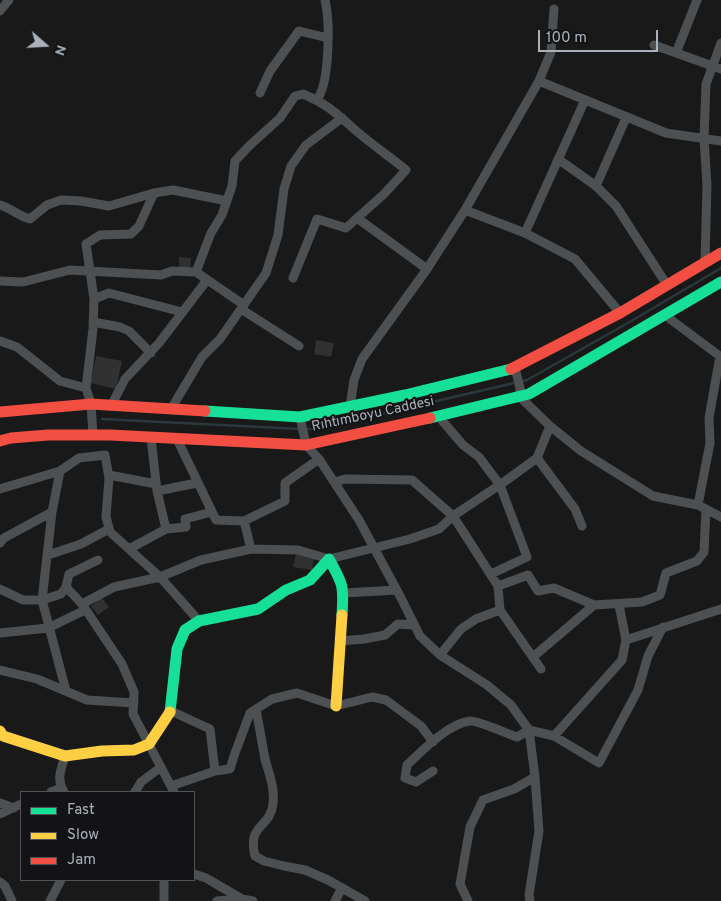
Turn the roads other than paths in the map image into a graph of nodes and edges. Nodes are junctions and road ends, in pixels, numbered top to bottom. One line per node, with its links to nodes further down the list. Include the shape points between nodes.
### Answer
1 (9, 0): 5 (street)
2 (326, 0): 6 (street)
3 (697, 0): 9 (street)
4 (554, 9): 11 (street, via 552,52)
5 (0, 11)
6 (328, 38): 12 (street, via 299,31 270,71); 13 (street, via 324,88)
7 (721, 42): 10 (street)
8 (654, 45): 9 (street)
9 (676, 53): 10 (street)
10 (717, 68): 17 (street, via 706,84)
11 (539, 81): 14 (street); 24 (street)
12 (260, 92)
13 (317, 100): 15 (street); 22 (street, via 304,94 294,96 280,118 235,161)
14 (585, 100): 16 (street); 19 (street)
15 (342, 118): 25 (street, via 406,170); 38 (street, via 306,145 291,166 284,189 278,235 266,273)
16 (626, 118): 17 (street, via 666,133); 20 (street)
17 (704, 138): 18 (street); 28 (street, via 707,185)
18 (721, 140)
19 (558, 159): 20 (street); 26 (street)
20 (596, 186): 36 (street, via 616,206)
21 (154, 193): 22 (street, via 173,190); 23 (street, via 109,206 60,200 47,205 30,219); 30 (street, via 140,226 131,234 100,235 86,244)
22 (227, 201): 31 (street)
23 (0, 205)
24 (466, 210): 26 (street); 29 (street)
25 (357, 218): 29 (street); 32 (street, via 346,228 317,218)
26 (525, 233): 40 (street, via 575,259)
27 (721, 253): 28 (street)
28 (705, 262): 36 (street)
29 (427, 269): 52 (street, via 362,359 354,380)
30 (91, 271): 31 (street, via 161,275 172,271); 34 (street, via 70,270 23,282); 37 (street)
31 (196, 272): 33 (street)
32 (293, 278)
33 (207, 280): 38 (street); 39 (street)
34 (0, 281)
35 (721, 282): 41 (street, Rıhtımboyu Caddesi)
36 (667, 285): 40 (street)
37 (94, 299): 39 (street, via 109,293); 42 (street)
38 (242, 307): 44 (street); 53 (street, via 220,339 202,356)
39 (182, 312): 45 (street)
40 (620, 313): 47 (street)
41 (666, 316): 46 (street); 49 (street, Rıhtımboyu Caddesi, via 542,387)
42 (93, 322): 45 (street, via 129,331); 48 (street)
43 (0, 341): 48 (street, via 17,347 60,380)
44 (299, 346)
45 (151, 353): 51 (street, via 125,379)
46 (720, 356): 72 (street, via 709,418 710,443)
47 (516, 371): 49 (street); 52 (street)
48 (86, 388): 50 (street)
49 (520, 392): 55 (street, Rıhtımboyu Caddesi); 57 (street)
50 (92, 404): 51 (street); 54 (street); 58 (street)
51 (111, 406): 53 (street)
52 (350, 407): 56 (street)
53 (171, 409): 56 (street)
54 (0, 412)
55 (439, 417): 61 (street, Rıhtımboyu Caddesi); 69 (street, via 463,445 479,457)
56 (301, 420): 61 (street)
57 (550, 426): 63 (street); 72 (street, via 581,451 653,496)
58 (93, 435): 59 (street, Rıhtımboyu Caddesi); 62 (street, Rıhtımboyu Caddesi, via 26,436)
59 (151, 438): 60 (street, Rıhtımboyu Caddesi); 70 (street)
60 (177, 439): 61 (street, Rıhtımboyu Caddesi); 68 (street)
61 (305, 440): 64 (street)
62 (0, 441)
63 (537, 458): 69 (street); 78 (street, via 575,509)
64 (319, 459): 67 (street); 77 (street, via 285,483 285,501)
65 (60, 471): 66 (street, via 79,458 106,455); 71 (street); 73 (street)
66 (109, 475): 70 (street); 79 (street, via 106,517)
67 (335, 482): 75 (street, via 345,479 412,480); 84 (street)
68 (198, 483): 70 (street); 74 (street)
69 (500, 485): 75 (street); 88 (street, via 527,557)
70 (156, 487): 80 (street)
71 (0, 489)
72 (702, 507): 76 (street); 97 (street, via 704,552 697,561 666,573 660,595 642,602)
73 (52, 512): 81 (street); 85 (street)
74 (212, 512): 77 (street, via 216,520); 80 (street, via 185,519 186,527)
75 (453, 516): 84 (street, via 439,529); 88 (street)
76 (721, 517)
77 (244, 521): 83 (street)
78 (582, 526)
79 (109, 529): 82 (street); 85 (street, via 81,544)
80 (166, 530): 82 (street)
81 (0, 543)
82 (129, 549): 89 (street)
83 (252, 549): 86 (street, via 298,550); 89 (street, via 201,560)
84 (373, 549): 86 (street); 93 (street)
85 (48, 555): 95 (street)
86 (329, 559): 94 (street); 101 (street, via 310,580 286,590 258,609)
87 (98, 560): 91 (street, via 69,574)
88 (491, 574): 90 (street)
89 (160, 577): 98 (street, via 114,587); 101 (street)
90 (498, 586): 96 (street, via 528,575 538,591 554,588); 100 (street)
91 (66, 587): 95 (street, via 62,594); 98 (street)
92 (0, 589): 95 (street, via 23,600)
93 (397, 590): 94 (street); 102 (street)
94 (344, 592): 107 (street)
95 (42, 600): 104 (street)
96 (594, 605): 97 (street); 109 (street)
97 (619, 605): 106 (street)
98 (83, 607): 104 (street); 113 (street, via 122,664 134,692)
99 (721, 609): 103 (street)
100 (500, 610): 108 (street, via 461,629); 109 (street)
101 (199, 621): 116 (street, via 185,630 177,649)
102 (414, 625): 107 (street, via 398,624 385,635); 108 (street, via 420,636)
103 (663, 627): 106 (street); 119 (street, via 648,656 638,690 600,763)
104 (48, 628): 105 (street); 112 (street)
105 (0, 633)
106 (626, 640): 119 (street, via 622,660)
107 (340, 642): 114 (street)
108 (440, 655): 117 (street, via 511,705)
109 (533, 657): 110 (street)
110 (541, 669)
111 (0, 670): 112 (street, via 37,679)
112 (66, 691): 113 (street, via 86,700)
113 (134, 704): 121 (street, via 134,714)
114 (336, 706): 115 (street, via 297,693 272,699); 120 (street, via 372,698 386,700 421,726)
115 (256, 709): 124 (street, via 250,713 230,769); 137 (street, via 274,789 273,807 256,831 252,844 255,856 305,870)
116 (171, 711): 121 (street); 124 (street, via 210,729)
117 (529, 730): 119 (street); 120 (street, via 517,737 471,720 454,726); 126 (street)
118 (1, 735): 122 (street)
119 (554, 736)
120 (433, 742): 125 (street, via 407,765 406,778 416,782)
121 (149, 744): 122 (street, via 134,750 102,750); 123 (street)
122 (65, 756): 128 (street, via 59,784)
123 (162, 767): 127 (street); 129 (street, via 141,782)
124 (215, 771): 127 (street)
125 (433, 771)
126 (535, 778): 146 (street, via 483,800 470,827 460,884); 147 (street, via 539,831)
127 (172, 789)
128 (63, 790)
129 (135, 791)
130 (0, 803): 131 (street)
131 (17, 806): 132 (street)
132 (0, 814)
133 (195, 874): 138 (street)
134 (60, 881): 140 (street)
135 (164, 881): 141 (street)
136 (0, 882): 139 (street)
137 (342, 888): 144 (street); 145 (street)
138 (242, 900): 142 (street); 143 (street)
139 (12, 901)
140 (50, 901)
141 (164, 901)
142 (217, 901)
143 (253, 901)
144 (335, 901)
145 (365, 901)
146 (468, 901)
147 (530, 901)

